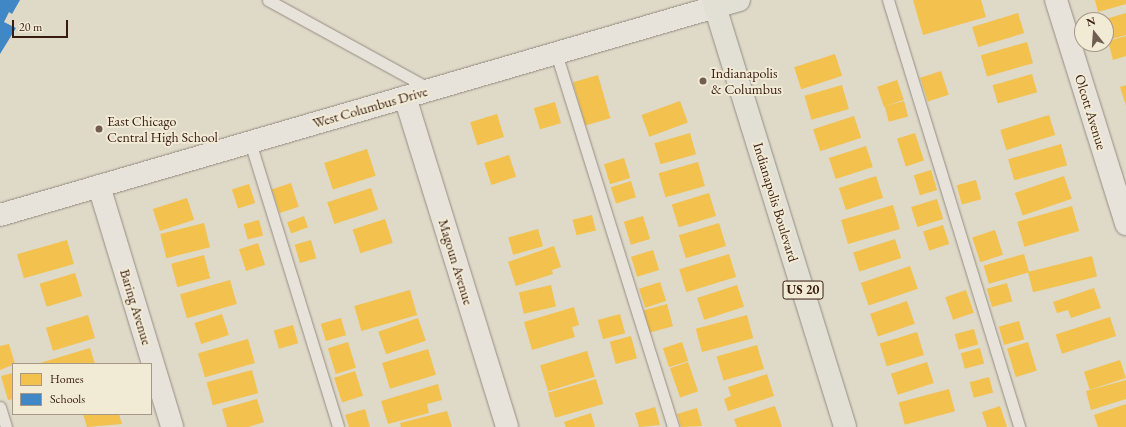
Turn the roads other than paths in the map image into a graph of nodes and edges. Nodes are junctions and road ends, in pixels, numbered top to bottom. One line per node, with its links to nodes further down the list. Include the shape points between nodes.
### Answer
1 (739, 0): 5 (main road, West Columbus Drive)
2 (888, 0): 20 (lane)
3 (1056, 0): 12 (street, Olcott Avenue)
4 (275, 2): 7 (lane)
5 (714, 4): 6 (street, West Columbus Drive); 19 (main road, Indianapolis Boulevard / US 20)
6 (556, 53): 7 (street, West Columbus Drive); 18 (lane)
7 (430, 90): 8 (street, West Columbus Drive)
8 (405, 97): 9 (street, West Columbus Drive); 17 (street, Magoun Avenue)
9 (250, 142): 10 (street, West Columbus Drive); 16 (lane)
10 (99, 186): 11 (street, West Columbus Drive); 15 (street, Baring Avenue)
11 (0, 215)
12 (1126, 224)
13 (0, 407): 14 (lane)
14 (6, 427)
15 (172, 427)
16 (338, 427)
17 (506, 427)
18 (673, 427)
19 (845, 427)
20 (1019, 427)

